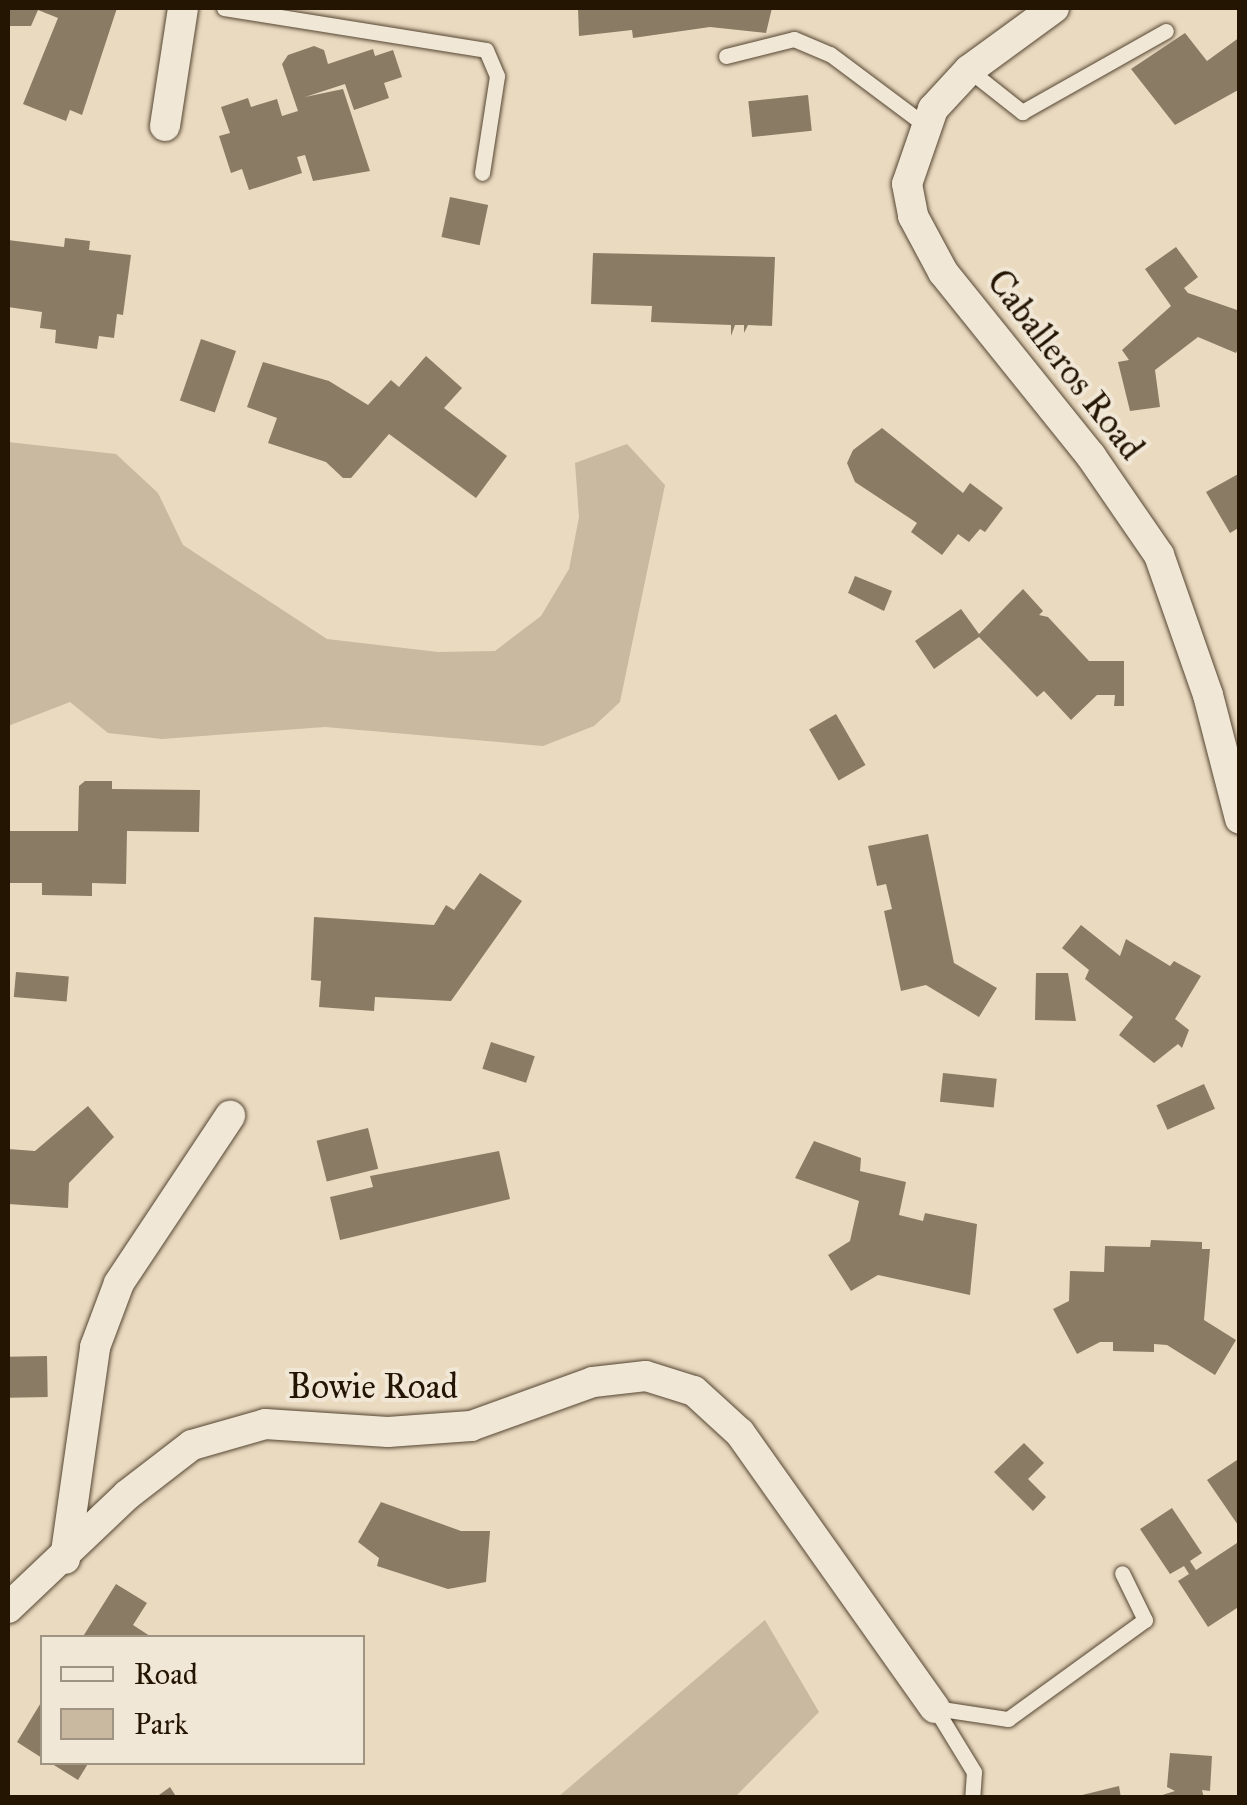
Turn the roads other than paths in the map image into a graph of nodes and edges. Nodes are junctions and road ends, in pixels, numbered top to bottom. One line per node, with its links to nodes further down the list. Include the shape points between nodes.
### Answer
1 (182, 8): 8 (street)
2 (224, 8): 9 (lane, via 486,50 497,76)
3 (1054, 8): 6 (street, Caballeros Road)
4 (1166, 31): 6 (lane, via 1022,112)
5 (726, 56): 7 (lane, via 794,39 830,54)
6 (969, 70): 7 (street, Caballeros Road)
7 (925, 124): 10 (street, Caballeros Road, via 906,184 920,230 944,272 1092,456 1159,556 1208,695)
8 (165, 126)
9 (482, 173)
10 (1240, 819)
11 (230, 1116): 12 (street, via 119,1284 95,1346)
12 (65, 1559): 14 (street, Bowie Road); 15 (street, Bowie Road, via 127,1495 192,1445 265,1424 388,1432 471,1426 593,1382 646,1376 694,1391 740,1433)
13 (1122, 1573): 15 (lane, via 1145,1620 1101,1652 1008,1718)
14 (8, 1608)
15 (935, 1708): 16 (lane, via 974,1772)
16 (972, 1798)

